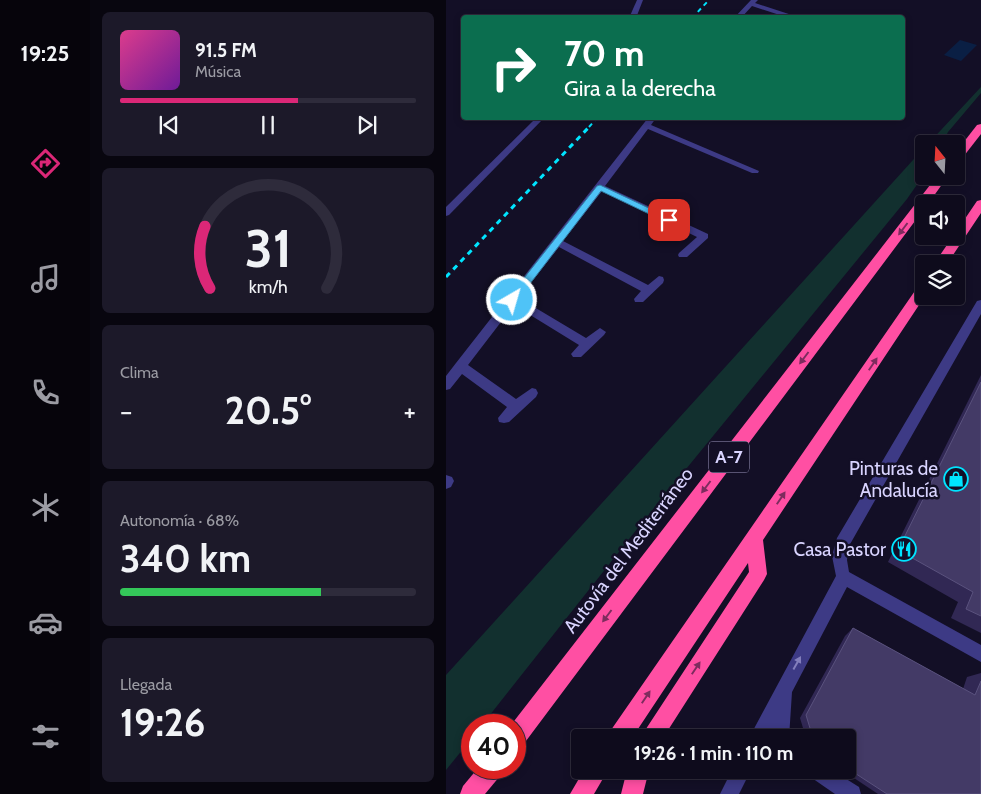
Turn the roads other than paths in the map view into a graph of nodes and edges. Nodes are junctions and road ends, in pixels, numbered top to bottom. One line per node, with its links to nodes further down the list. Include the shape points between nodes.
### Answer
1 (640, 0): 3 (street)
2 (753, 2): 4 (street); 5 (street)
3 (633, 15)
4 (739, 15)
5 (790, 15)
6 (538, 120): 14 (street)
7 (648, 121): 10 (street); 12 (street)
8 (979, 129): 9 (highway)
9 (965, 147)
10 (756, 171)
11 (936, 185): 36 (highway, Autovía del Mediterráneo / A-7, one-way to 36)
12 (600, 187): 15 (street); 17 (street, via 704,236)
13 (981, 204): 16 (highway)
14 (446, 213)
15 (557, 242): 19 (street); 21 (street)
16 (946, 255)
17 (683, 256)
18 (659, 280): 19 (street)
19 (649, 290): 20 (street)
20 (640, 299)
21 (512, 300): 25 (street); 27 (street)
22 (915, 301): 32 (highway, one-way to 22)
23 (981, 304): 33 (street, via 842,543 838,554)
24 (600, 332): 25 (street)
25 (587, 344): 26 (street)
26 (577, 354)
27 (460, 366): 28 (street); 30 (street)
28 (446, 385)
29 (532, 393): 30 (street)
30 (517, 407): 31 (street)
31 (504, 418)
32 (754, 538): 37 (highway, one-way to 32); 38 (highway, one-way to 32, via 758,574)
33 (844, 577): 34 (street); 35 (street, one-way to 33)
34 (981, 654)
35 (784, 686): 39 (street); 40 (street)
36 (526, 723)
37 (625, 729)
38 (656, 729)
39 (762, 729)
40 (781, 729)
41 (484, 779): 46 (highway)
42 (591, 779): 47 (highway)
43 (636, 779): 48 (highway)
44 (738, 779): 49 (street)
45 (829, 779): 50 (street)
46 (472, 794)
47 (581, 794)
48 (632, 794)
49 (730, 794)
50 (852, 794)

